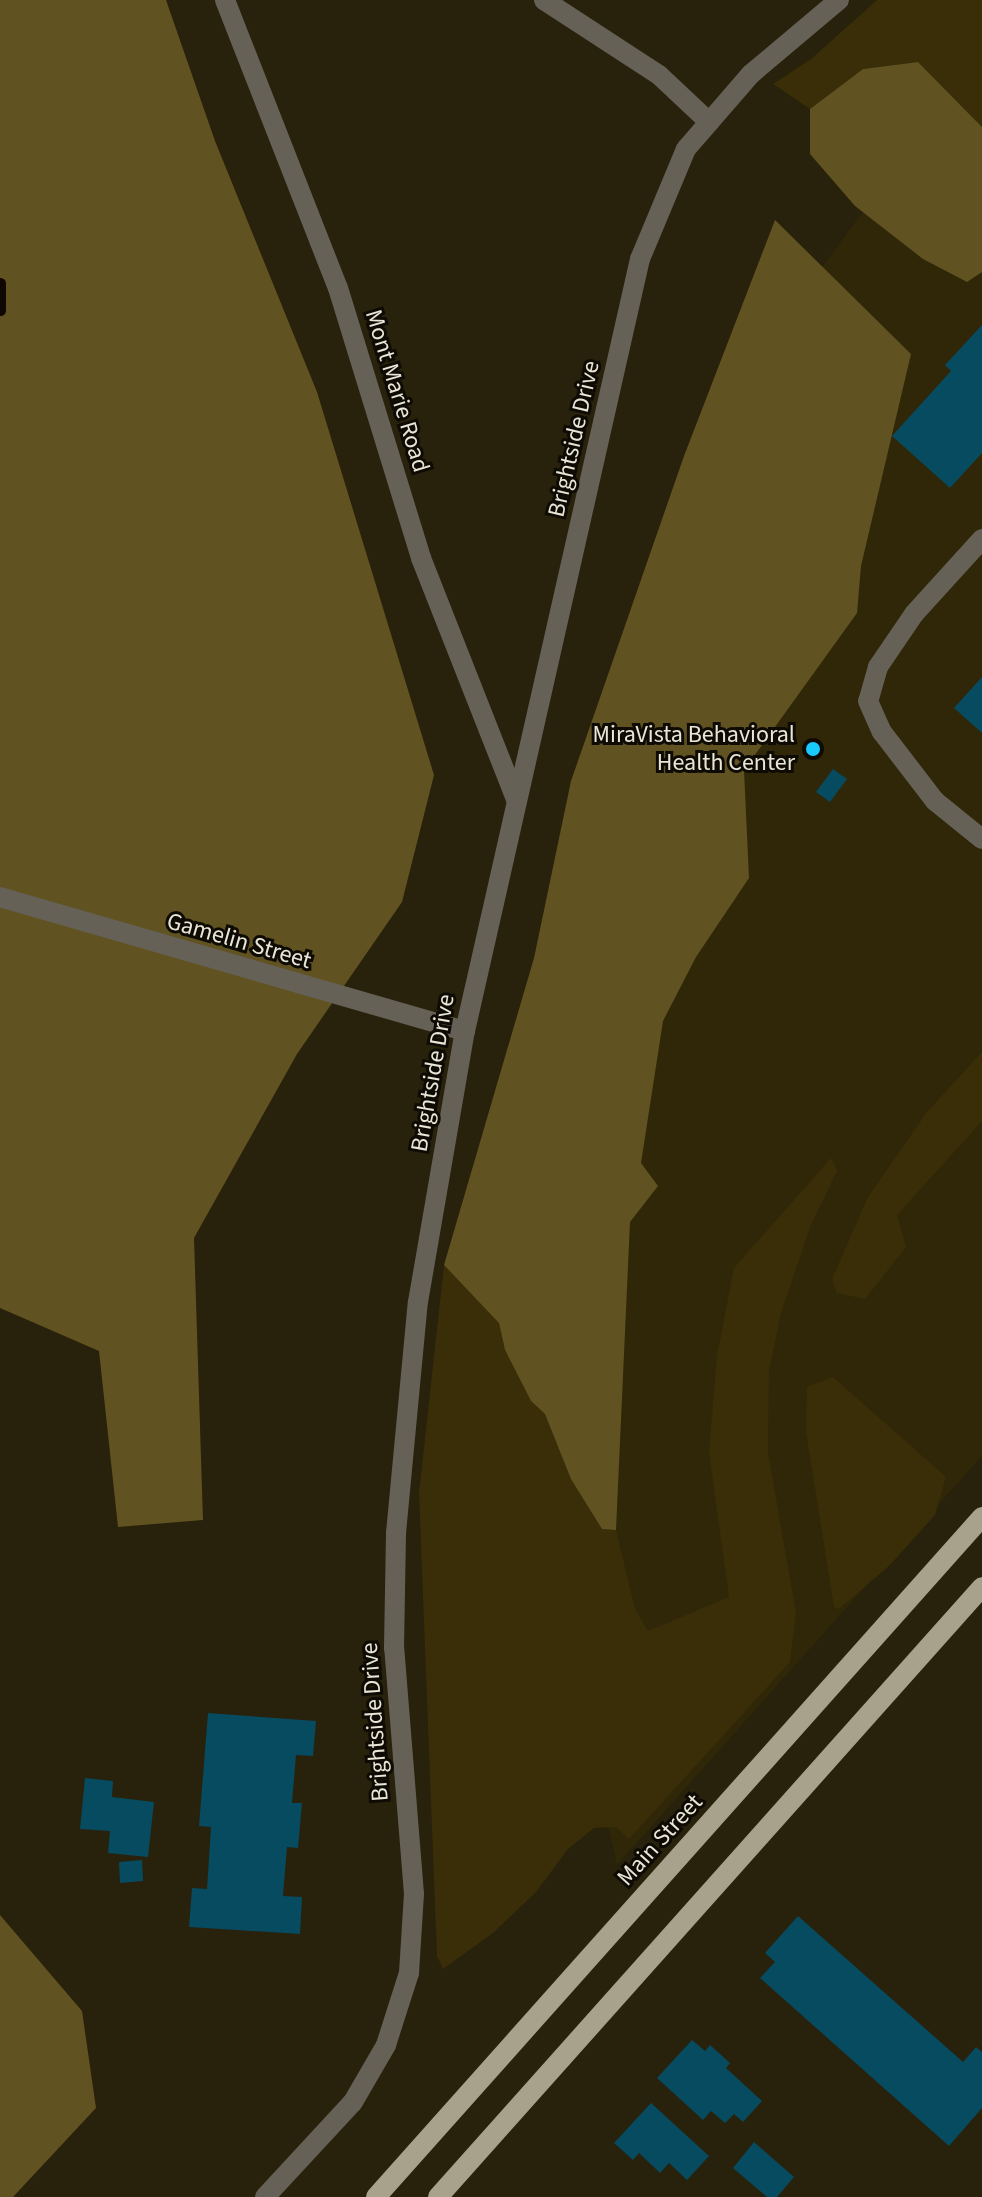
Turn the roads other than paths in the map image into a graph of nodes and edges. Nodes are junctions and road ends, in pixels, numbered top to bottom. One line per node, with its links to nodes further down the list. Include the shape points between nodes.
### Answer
1 (225, 0): 6 (street, Mont Marie Road, via 338,288 421,558)
2 (544, 0): 4 (street, via 659,75)
3 (838, 0): 4 (street, Brightside Drive, via 751,74)
4 (709, 122): 6 (street, Brightside Drive, via 686,149 640,259)
5 (982, 539): 7 (street, via 914,614 878,667 868,701 882,732 935,801)
6 (516, 799): 9 (street, Brightside Drive)
7 (982, 839)
8 (0, 897): 9 (street, Gamelin Street)
9 (465, 1031): 12 (street, Brightside Drive, via 418,1302 396,1533 394,1648 414,1894 409,1973 386,2045 353,2102)
10 (982, 1517): 13 (main road, Main Street)
11 (982, 1587): 14 (main road)
12 (265, 2197)
13 (376, 2197)
14 (438, 2197)

